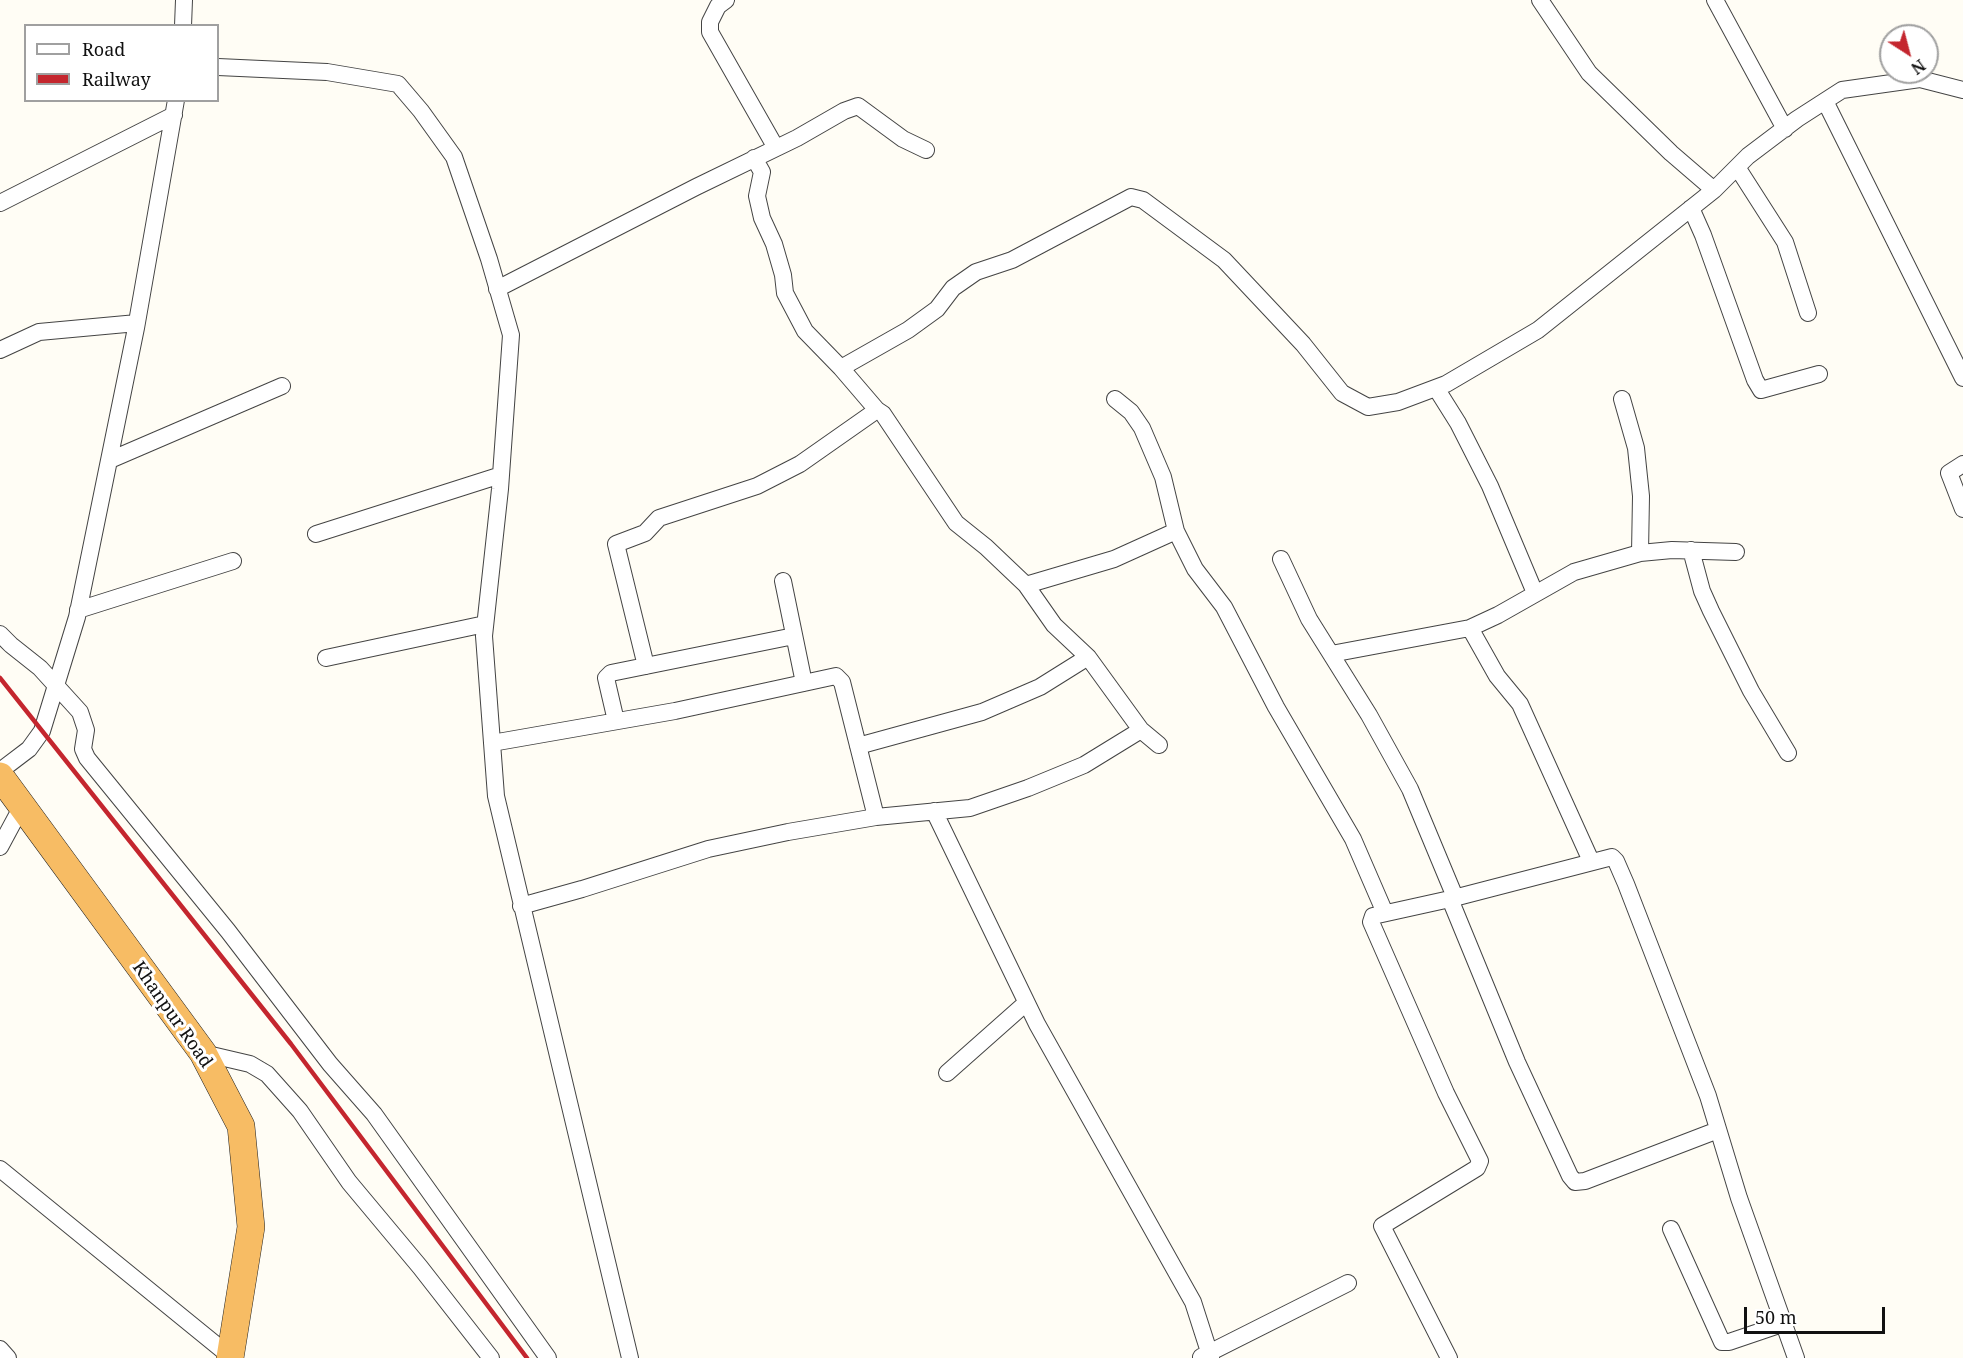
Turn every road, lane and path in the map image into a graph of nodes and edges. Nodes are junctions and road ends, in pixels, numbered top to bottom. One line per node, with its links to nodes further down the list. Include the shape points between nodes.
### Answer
1 (184, 0): 5 (street)
2 (726, 0): 11 (street, via 710,21 710,32)
3 (1540, 0): 15 (street, via 1589,73)
4 (1715, 0): 10 (street)
5 (183, 24)
6 (219, 68): 18 (street, via 327,72 398,84 454,157)
7 (1963, 90): 8 (street, via 1920,79 1842,90)
8 (1826, 101): 10 (street); 24 (street)
9 (175, 108): 16 (street); 20 (street)
10 (1785, 129): 14 (street)
11 (776, 148): 12 (street, via 858,106 903,139); 13 (street)
12 (926, 150)
13 (754, 158): 18 (street); 22 (street, via 762,172 757,196 762,218 774,244 785,293 805,331)
14 (1737, 167): 15 (street); 19 (street, via 1785,242)
15 (1714, 190): 17 (street)
16 (0, 203)
17 (1691, 208): 23 (street, via 1761,390); 26 (street, via 1538,330)
18 (497, 289): 32 (street, via 511,335)
19 (1808, 313)
20 (137, 323): 21 (street, via 39,332); 30 (street)
21 (0, 350)
22 (841, 368): 26 (street, via 908,330 976,272 1012,260 1131,197 1143,200 1224,260 1303,344 1342,393 1368,408 1398,402); 29 (street)
23 (1820, 374)
24 (1963, 378)
25 (282, 386): 30 (street)
26 (1436, 387): 43 (street, via 1490,486)
27 (1115, 399): 34 (street, via 1143,428 1163,477)
28 (1622, 399): 38 (street, via 1636,448 1641,496)
29 (877, 410): 42 (street, via 956,523); 52 (street, via 800,464 757,486 659,518 645,533 616,544)
30 (110, 460): 44 (street)
31 (1963, 464): 33 (street, via 1949,473)
32 (501, 475): 35 (street); 45 (street)
33 (1963, 509)
34 (1176, 531): 42 (street, via 1114,559); 70 (street, via 1195,569 1224,607 1276,708 1353,839)
35 (316, 534)
36 (1691, 550): 37 (street); 38 (street); 60 (street, via 1711,611)
37 (1736, 552)
38 (1640, 553): 43 (street, via 1574,572)
39 (1281, 559): 49 (street, via 1309,619)
40 (233, 561): 44 (street)
41 (783, 581): 48 (street)
42 (1026, 585): 50 (street, via 1054,625)
43 (1535, 593): 46 (street)
44 (78, 610): 54 (street)
45 (485, 624): 51 (street); 57 (street)
46 (1470, 628): 49 (street); 67 (street, via 1497,676 1520,704)
47 (0, 634): 54 (street)
48 (794, 636): 52 (street); 53 (street)
49 (1331, 654): 68 (street, via 1410,789)
50 (1088, 657): 56 (street); 59 (street, via 1040,687 982,712)
51 (326, 658)
52 (646, 666): 55 (street, via 611,673 606,678)
53 (804, 683): 55 (street); 59 (street, via 836,676 842,682)
54 (56, 686): 61 (street, via 42,731 29,749); 84 (street, via 80,712 86,730 82,744 87,758 374,1114)
55 (616, 721): 57 (street)
56 (1141, 730): 58 (street); 64 (street, via 1084,765 1028,788 970,807)
57 (492, 743): 69 (street, via 496,796)
58 (1159, 745)
59 (858, 746): 65 (street)
60 (1788, 753)
61 (0, 771)
62 (0, 776): 63 (highway, Khanpur Road)
63 (22, 806): 66 (street); 72 (highway, Khanpur Road)
64 (934, 811): 65 (street); 71 (street)
65 (876, 817): 69 (street, via 708,849)
66 (0, 847)
67 (1591, 861): 68 (street); 74 (street, via 1611,857 1616,861)
68 (1452, 898): 70 (street); 74 (street, via 1517,1062 1575,1182)
69 (521, 906): 85 (street)
70 (1385, 914): 86 (street, via 1373,916 1371,922 1446,1094 1480,1161 1477,1168 1382,1226)
71 (1026, 1003): 73 (street); 80 (street, via 1193,1302)
72 (203, 1053): 81 (highway, Khanpur Road, via 241,1126 251,1227); 83 (street, via 250,1064 267,1074)
73 (947, 1073)
74 (1718, 1130): 78 (street)
75 (0, 1169): 81 (street)
76 (1671, 1229): 78 (street, via 1722,1342)
77 (1347, 1283): 80 (street)
78 (1785, 1323): 87 (street)
79 (0, 1348): 82 (street)
80 (1206, 1356)
81 (230, 1357)
82 (8, 1358)
83 (491, 1358)
84 (548, 1358)
85 (630, 1358)
86 (1449, 1358)
87 (1796, 1358)

